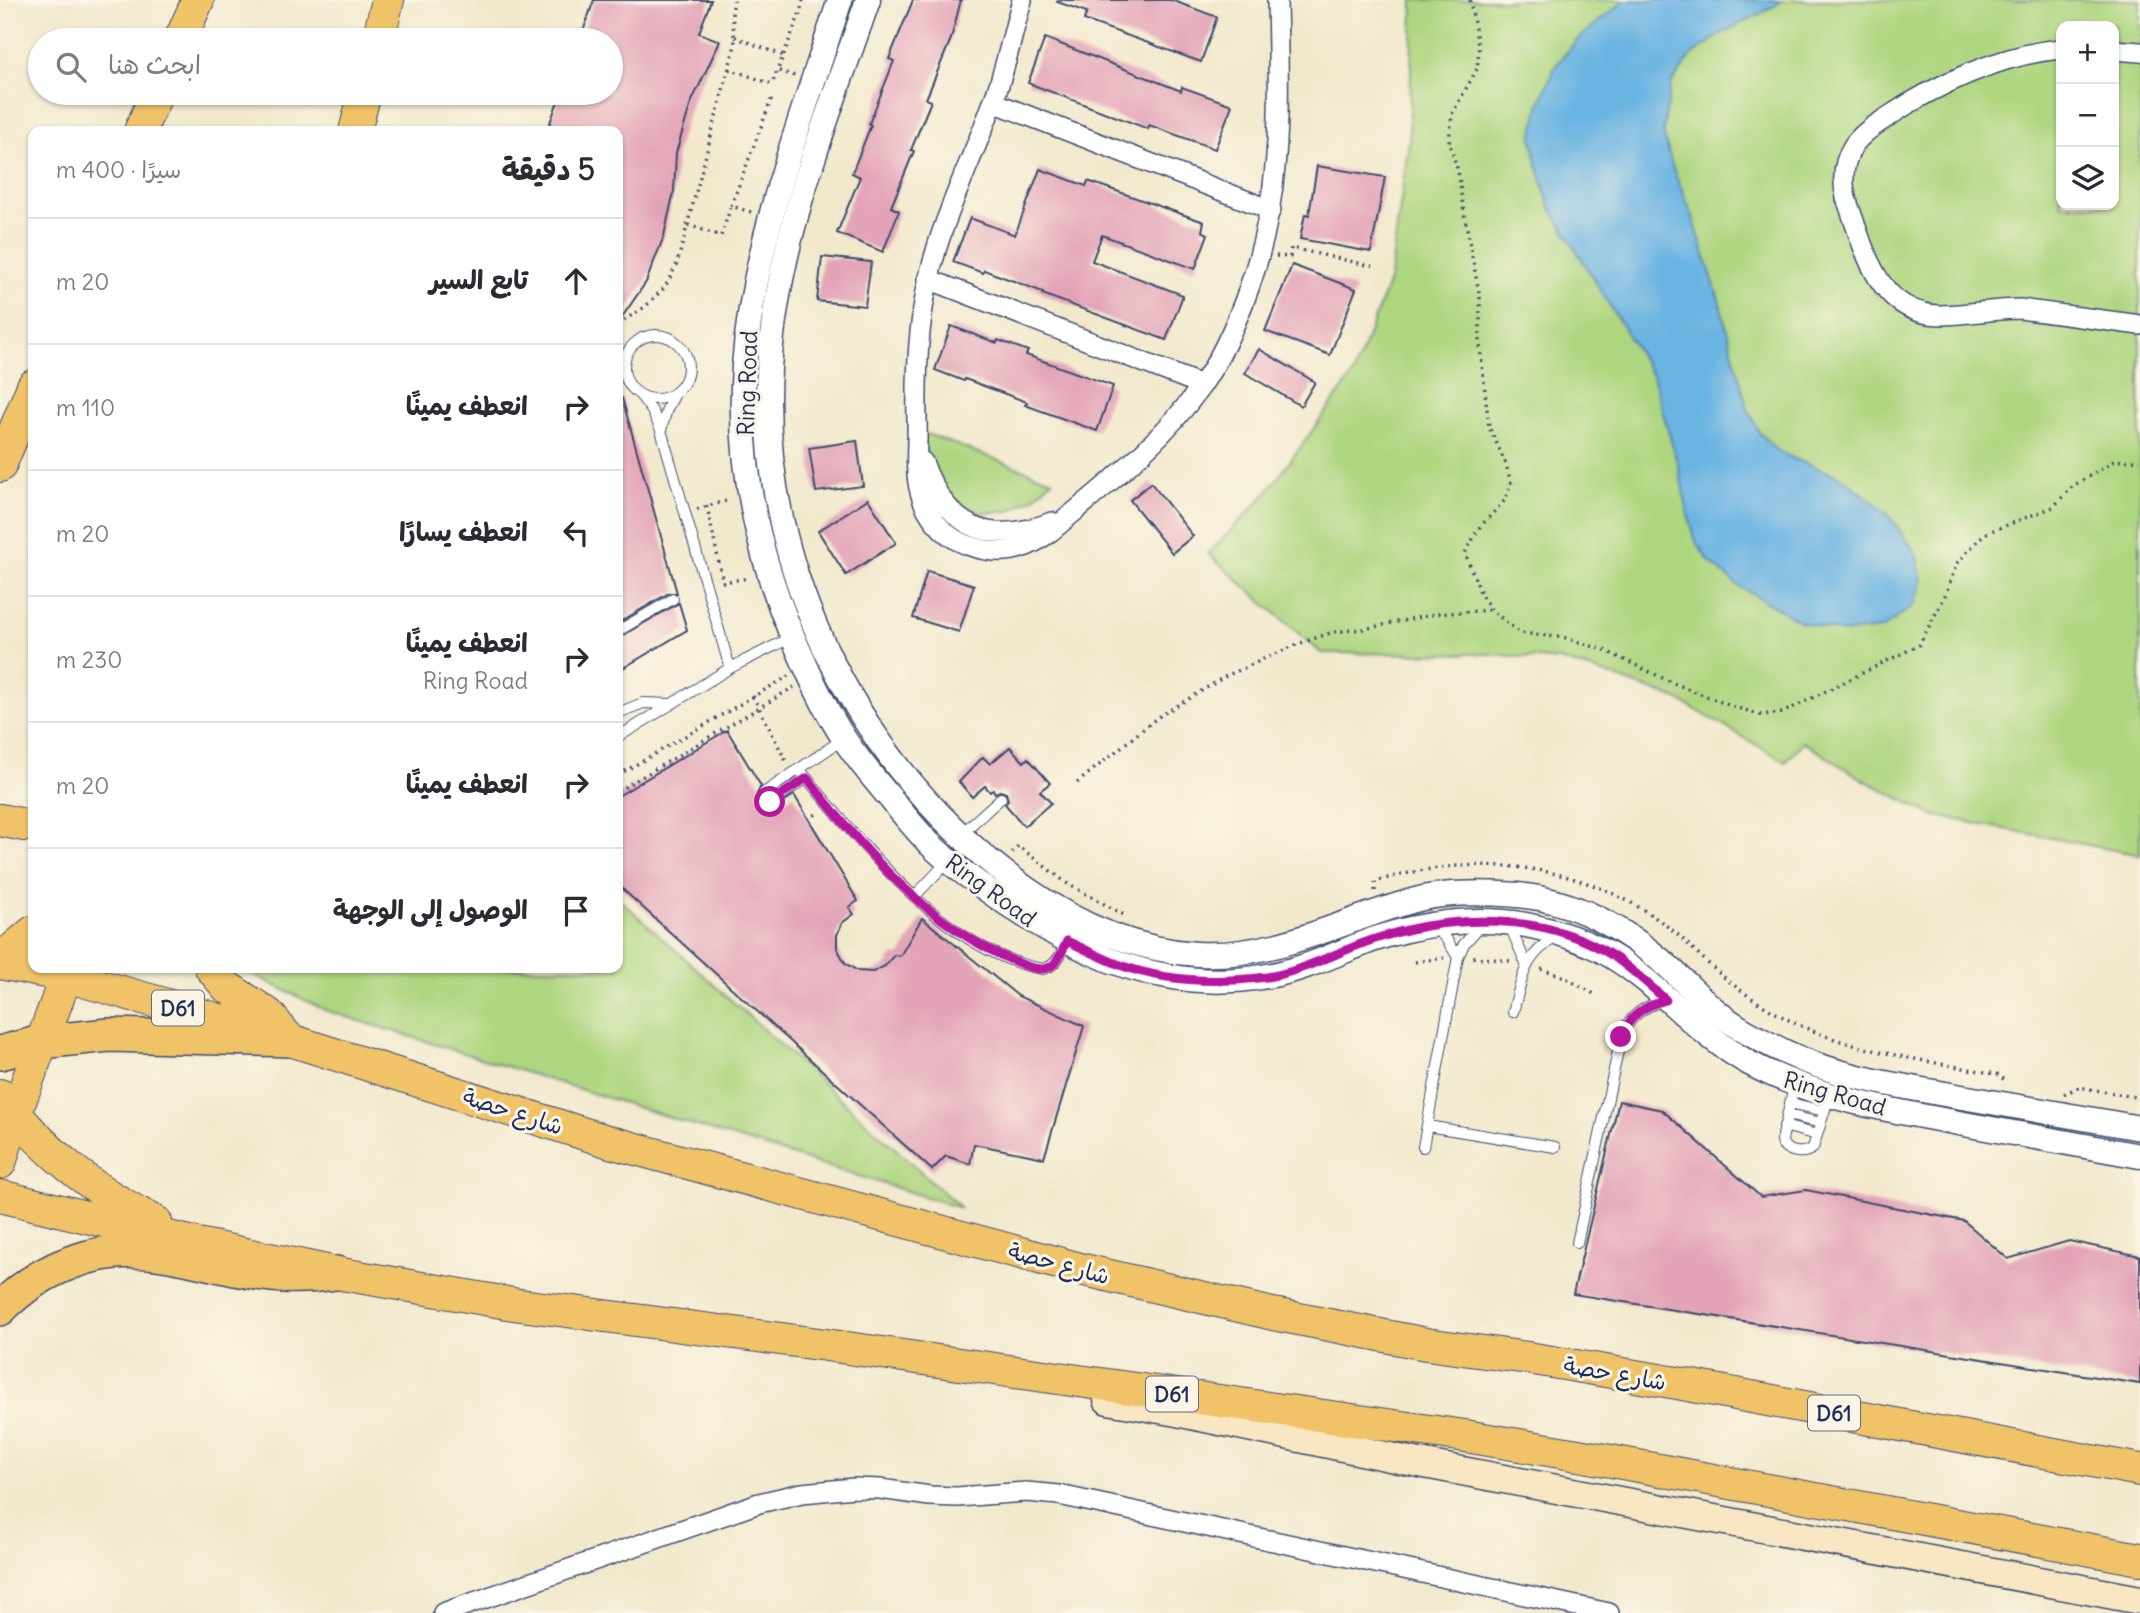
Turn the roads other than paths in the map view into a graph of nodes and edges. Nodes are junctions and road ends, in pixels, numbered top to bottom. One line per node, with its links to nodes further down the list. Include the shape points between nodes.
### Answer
1 (198, 0): 7 (main road)
2 (388, 0): 8 (main road)
3 (840, 0): 28 (street, Ring Road, via 763,245 750,307 744,371 750,495 769,575)
4 (867, 0): 41 (street, Ring Road, via 799,199 786,255 774,314 770,435 777,495 791,554 836,670 868,726 906,778)
5 (1022, 0): 12 (street)
6 (1277, 0): 17 (street, via 1278,158)
7 (185, 28)
8 (381, 28)
9 (2056, 50): 19 (street, via 2011,59 1947,83 1867,131 1844,166 1846,198 1878,279 1910,308 1939,315 2020,309)
10 (2119, 50): 11 (street)
11 (2140, 52)
12 (993, 102): 17 (street); 18 (street, via 948,214)
13 (152, 105): 15 (main road)
14 (362, 105): 16 (main road)
15 (142, 126)
16 (356, 126)
17 (1271, 210): 20 (street, via 1240,312)
18 (928, 279): 20 (street); 20 (street, via 916,366 918,447 938,495 971,526 1011,534 1070,515 1140,454)
19 (2140, 325)
20 (1202, 385)
21 (676, 392): 22 (lane, via 658,399); 22 (lane, via 688,368 684,350 671,338 653,334 636,341 625,356 624,374); 24 (lane)
22 (640, 395): 24 (lane)
23 (28, 398): 25 (main road)
24 (661, 430): 29 (lane)
25 (0, 466)
26 (673, 599): 27 (lane)
27 (623, 626)
28 (792, 637): 29 (lane); 33 (street, Ring Road)
29 (730, 668): 30 (lane)
30 (671, 704): 31 (lane, via 643,703); 32 (lane)
31 (623, 711)
32 (623, 733)
33 (844, 739): 34 (lane); 42 (street, Ring Road, via 905,817)
34 (799, 769): 35 (lane); 36 (lane)
35 (807, 778): 38 (lane); 43 (lane, via 854,836)
36 (764, 793)
37 (1002, 798): 41 (lane)
38 (770, 802)
39 (0, 820): 40 (main road)
40 (28, 825)
41 (960, 835): 67 (street, Ring Road, via 999,870 1090,927 1141,945 1196,954 1251,952 1426,897 1493,893 1540,898 1584,912 1626,933 1721,1015 1793,1056 1834,1071 1913,1088)
42 (949, 860): 43 (lane); 48 (street, Ring Road)
43 (915, 896): 48 (lane, via 972,940 1038,969 1052,966)
44 (1496, 922): 45 (street, Ring Road); 46 (street, Ring Road); 49 (lane, via 1464,944); 51 (lane, via 1518,943)
45 (1434, 925): 48 (street, Ring Road, via 1400,931 1269,976 1220,981 1170,977 1122,966); 49 (lane)
46 (1562, 933): 51 (lane); 56 (street, Ring Road, via 1612,956)
47 (28, 936): 50 (main road)
48 (1067, 941)
49 (1458, 957): 66 (lane)
50 (0, 961): 52 (main road, شارع حصة / D61)
51 (1526, 964): 57 (lane)
52 (28, 966)
53 (68, 973): 59 (main road)
54 (71, 973): 58 (main road, شارع حصة / D61)
55 (215, 973): 58 (main road, via 227,987 268,1014)
56 (1666, 1000): 61 (street, Ring Road); 74 (lane, via 1641,1009 1625,1026)
57 (1513, 1012)
58 (290, 1040): 59 (highway, via 109,1035); 79 (main road, شارع حصة / D61, via 610,1142 1080,1269 1285,1317 1677,1383)
59 (41, 1042): 60 (highway); 63 (main road)
60 (0, 1053)
61 (1792, 1094): 62 (street, Ring Road); 64 (lane)
62 (1826, 1103): 65 (lane); 71 (street, Ring Road)
63 (8, 1105): 72 (main road); 75 (main road, via 71,1170 129,1209)
64 (1786, 1121): 65 (lane); 68 (lane); 68 (lane, via 1782,1140 1791,1151 1813,1149)
65 (1821, 1123): 68 (lane)
66 (1427, 1126): 69 (lane); 70 (lane)
67 (2140, 1128)
68 (1817, 1135)
69 (1423, 1147)
70 (1555, 1147)
71 (2140, 1156)
72 (0, 1163)
73 (0, 1196): 75 (main road, D61)
74 (1577, 1243)
75 (201, 1245): 76 (main road, D61)
76 (336, 1273): 77 (highway, via 270,1275 129,1251 76,1260 51,1270); 78 (main road, D61, via 513,1304)
77 (0, 1309)
78 (921, 1359): 80 (main road, D61, via 1544,1449); 81 (main road, via 1005,1385 1177,1412 1404,1460)
79 (2140, 1470)
80 (2140, 1559)
81 (2140, 1600)
82 (443, 1613): 83 (street, via 759,1503 802,1493 854,1489 957,1497 1026,1492 1059,1495)
83 (1609, 1613)

